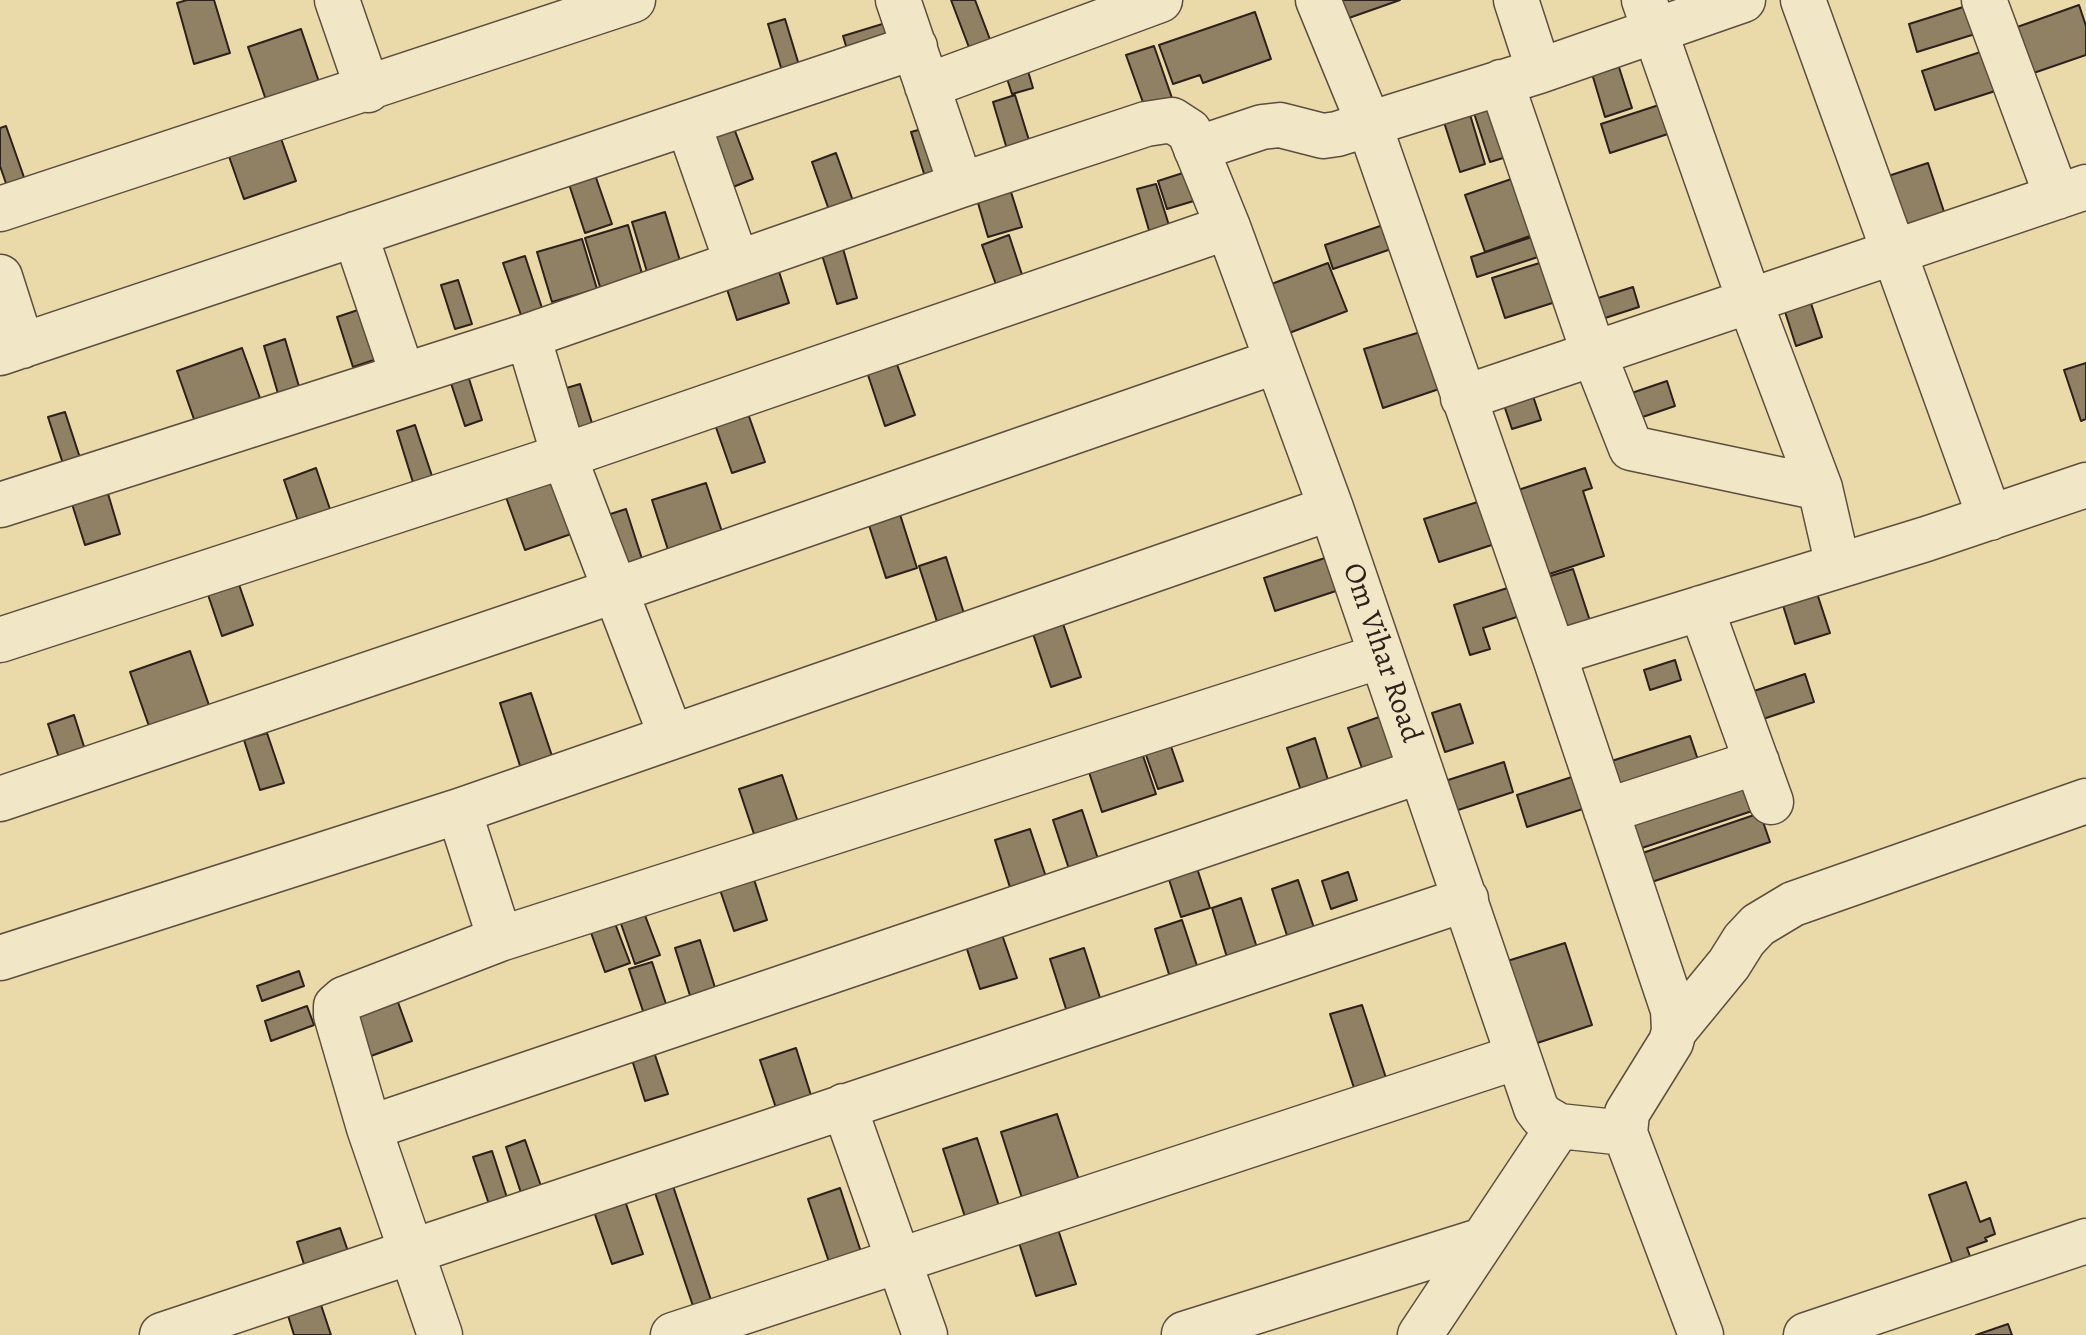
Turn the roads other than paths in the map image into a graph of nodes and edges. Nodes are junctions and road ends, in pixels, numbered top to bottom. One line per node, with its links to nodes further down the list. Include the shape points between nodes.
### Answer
1 (337, 0): 13 (street)
2 (633, 0): 13 (street)
3 (1160, 0): 11 (street)
4 (1318, 0): 15 (street)
5 (1516, 0): 12 (street)
6 (1743, 0): 10 (street)
7 (1803, 0): 22 (street)
8 (1984, 0): 18 (street)
9 (900, 1): 11 (street)
10 (1649, 15): 12 (street); 25 (street)
11 (921, 66): 14 (street); 17 (street)
12 (1520, 77): 15 (street); 28 (street)
13 (368, 90): 19 (street)
14 (688, 123): 21 (street); 23 (street)
15 (1369, 124): 16 (street, via 1323,136 1280,125); 31 (street)
16 (1184, 134): 17 (street, via 1146,124); 20 (street, Om Vihar Road)
17 (961, 185): 23 (street)
18 (2071, 192): 22 (street)
19 (0, 209)
20 (1228, 227): 29 (street, Om Vihar Road); 32 (street)
21 (355, 234): 27 (street); 30 (street)
22 (1892, 253): 25 (street); 37 (street)
23 (737, 263): 26 (street)
24 (0, 277): 27 (street)
25 (1750, 302): 28 (street); 34 (street)
26 (528, 336): 30 (street); 32 (street)
27 (11, 349)
28 (1594, 354): 31 (street); 34 (street, via 1631,448)
29 (1277, 361): 36 (street, Om Vihar Road); 39 (street)
30 (403, 376): 35 (street)
31 (1463, 398): 43 (street)
32 (564, 456): 39 (street); 41 (street)
33 (2086, 485): 37 (street)
34 (1820, 488): 38 (street)
35 (0, 505)
36 (1331, 508): 42 (street, Om Vihar Road); 44 (street)
37 (1990, 518): 38 (street)
38 (1838, 566): 40 (street)
39 (617, 590): 44 (street); 46 (street)
40 (1701, 608): 43 (street, via 1565,650); 49 (street, via 1764,782)
41 (0, 640)
42 (1381, 656): 45 (street, Om Vihar Road); 51 (street)
43 (1555, 658): 49 (street)
44 (671, 736): 48 (street)
45 (1421, 771): 50 (street, Om Vihar Road); 57 (street)
46 (0, 799)
47 (2086, 801): 53 (street, via 1793,904 1758,925)
48 (459, 811): 51 (street); 52 (street)
49 (1606, 811): 53 (street, via 1673,1010)
50 (1466, 899): 54 (street, Om Vihar Road); 55 (street)
51 (500, 939): 57 (street, via 336,1006)
52 (0, 958)
53 (1674, 1031): 58 (street, via 1627,1113)
54 (1517, 1057): 56 (street, Om Vihar Road, via 1536,1108); 62 (street)
55 (844, 1106): 61 (street); 62 (street)
56 (1559, 1126): 58 (street); 59 (street)
57 (369, 1128): 61 (street)
58 (1625, 1133): 69 (street)
59 (1483, 1240): 63 (street); 68 (street)
60 (2086, 1241): 70 (street)
61 (412, 1252): 64 (street); 65 (street)
62 (899, 1261): 66 (street); 67 (street)
63 (1184, 1334)
64 (162, 1335)
65 (440, 1335)
66 (673, 1335)
67 (925, 1335)
68 (1420, 1335)
69 (1701, 1335)
70 (1806, 1335)

